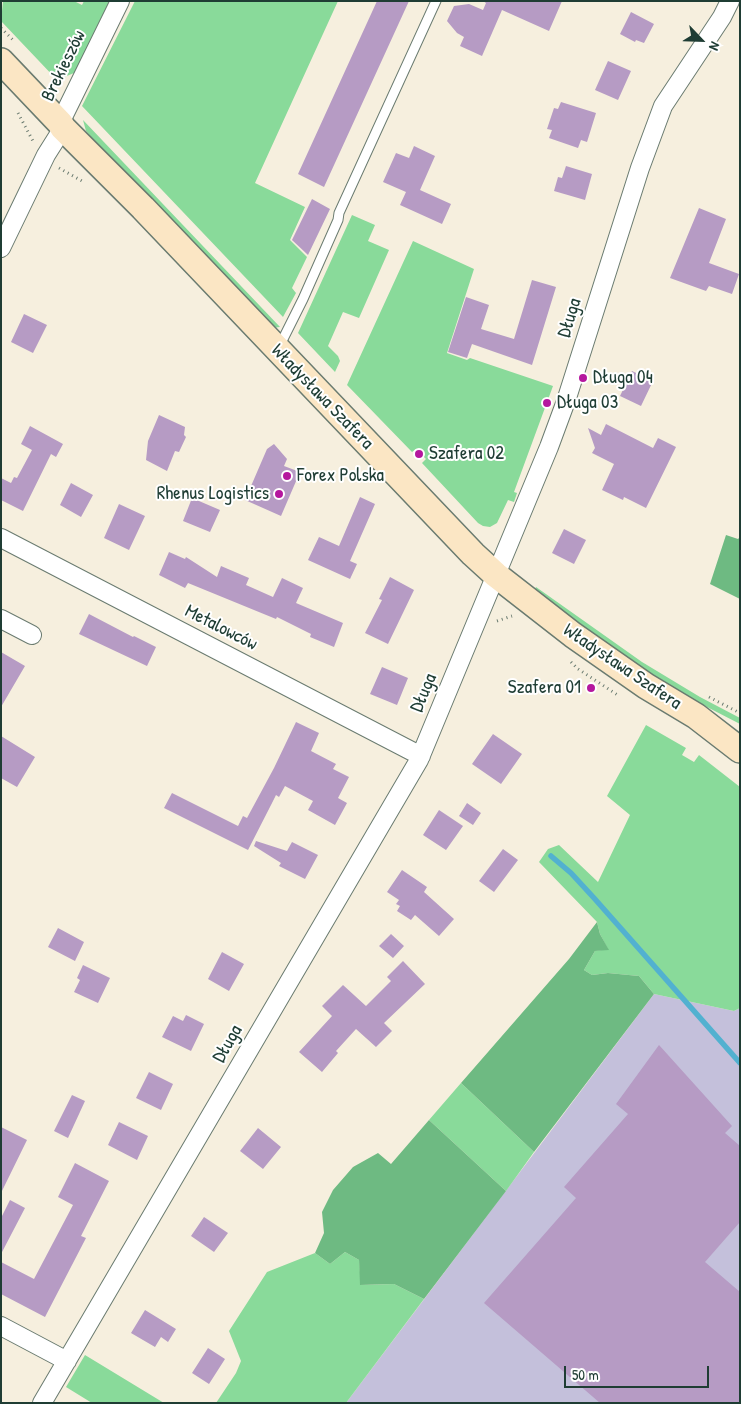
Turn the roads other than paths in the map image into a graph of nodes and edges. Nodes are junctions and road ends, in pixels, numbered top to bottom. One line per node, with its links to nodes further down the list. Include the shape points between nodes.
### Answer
1 (120, 1): 5 (street, Brekieszów)
2 (436, 1): 7 (lane, via 302,299)
3 (730, 1): 9 (street, Długa, via 663,106 550,447)
4 (1, 61): 5 (street, Władysława Szafera)
5 (62, 126): 6 (street, Brekieszów); 7 (street, Władysława Szafera)
6 (1, 248)
7 (276, 348): 9 (street, Władysława Szafera)
8 (1, 538): 15 (street, Metalowców)
9 (496, 576): 12 (street, Władysława Szafera, via 605,659); 15 (street, Długa)
10 (1, 619): 11 (street)
11 (32, 635)
12 (702, 706): 13 (street, Władysława Szafera); 14 (street, Władysława Szafera)
13 (740, 732)
14 (740, 750)
15 (421, 756): 17 (street, Długa)
16 (1, 1326): 17 (street)
17 (67, 1361): 18 (street, Długa)
18 (42, 1403)

